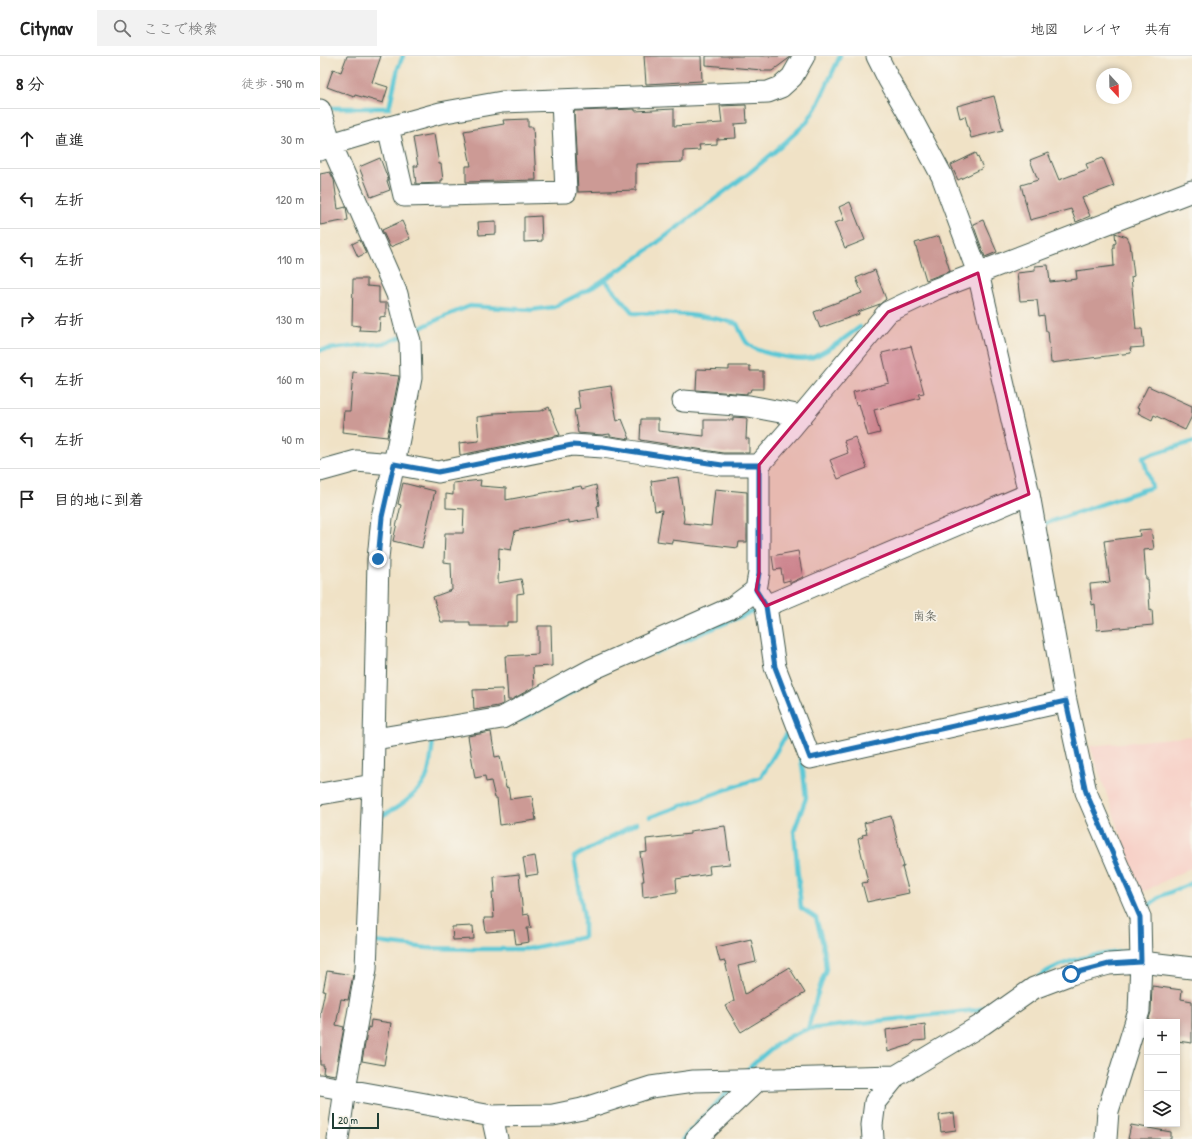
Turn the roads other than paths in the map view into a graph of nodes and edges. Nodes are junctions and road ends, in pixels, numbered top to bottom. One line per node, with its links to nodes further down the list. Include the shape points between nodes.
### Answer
1 (804, 56): 3 (street, via 792,76 781,87 768,92)
2 (877, 56): 8 (street, via 942,176)
3 (562, 100): 5 (street, via 502,102 440,113); 5 (street, via 566,192 404,196)
4 (320, 110): 6 (street)
5 (388, 127): 6 (street)
6 (324, 145): 11 (street, via 397,294 407,332 411,378)
7 (1192, 191): 8 (street)
8 (978, 273): 10 (street, via 936,289 888,312); 14 (street)
9 (683, 401): 10 (street, via 749,406)
10 (802, 416): 12 (street)
11 (394, 464): 12 (street, via 438,472 572,445 603,447 722,465); 13 (street, via 356,461); 17 (street, via 382,517 378,559)
12 (759, 465): 15 (street)
13 (320, 471)
14 (1029, 494): 15 (street); 16 (street)
15 (761, 598): 16 (street, via 775,667 810,758); 17 (street, via 733,607 592,669 502,718)
16 (1066, 701): 20 (street, via 1086,792 1140,917)
17 (375, 739): 18 (street)
18 (373, 786): 19 (street); 25 (street, via 366,969)
19 (320, 794)
20 (1141, 962): 21 (street); 22 (street, via 1109,964 1071,974 1034,988 983,1024); 31 (street, via 1139,1011 1108,1111)
21 (1192, 968)
22 (896, 1076): 23 (street); 30 (street, via 875,1102)
23 (759, 1079): 26 (street, via 694,1081 651,1087 582,1109 553,1115); 29 (street)
24 (320, 1085): 25 (street)
25 (345, 1089): 26 (street); 27 (street)
26 (492, 1116): 28 (street)
27 (338, 1139)
28 (497, 1139)
29 (696, 1139)
30 (873, 1139)
31 (1106, 1139)

